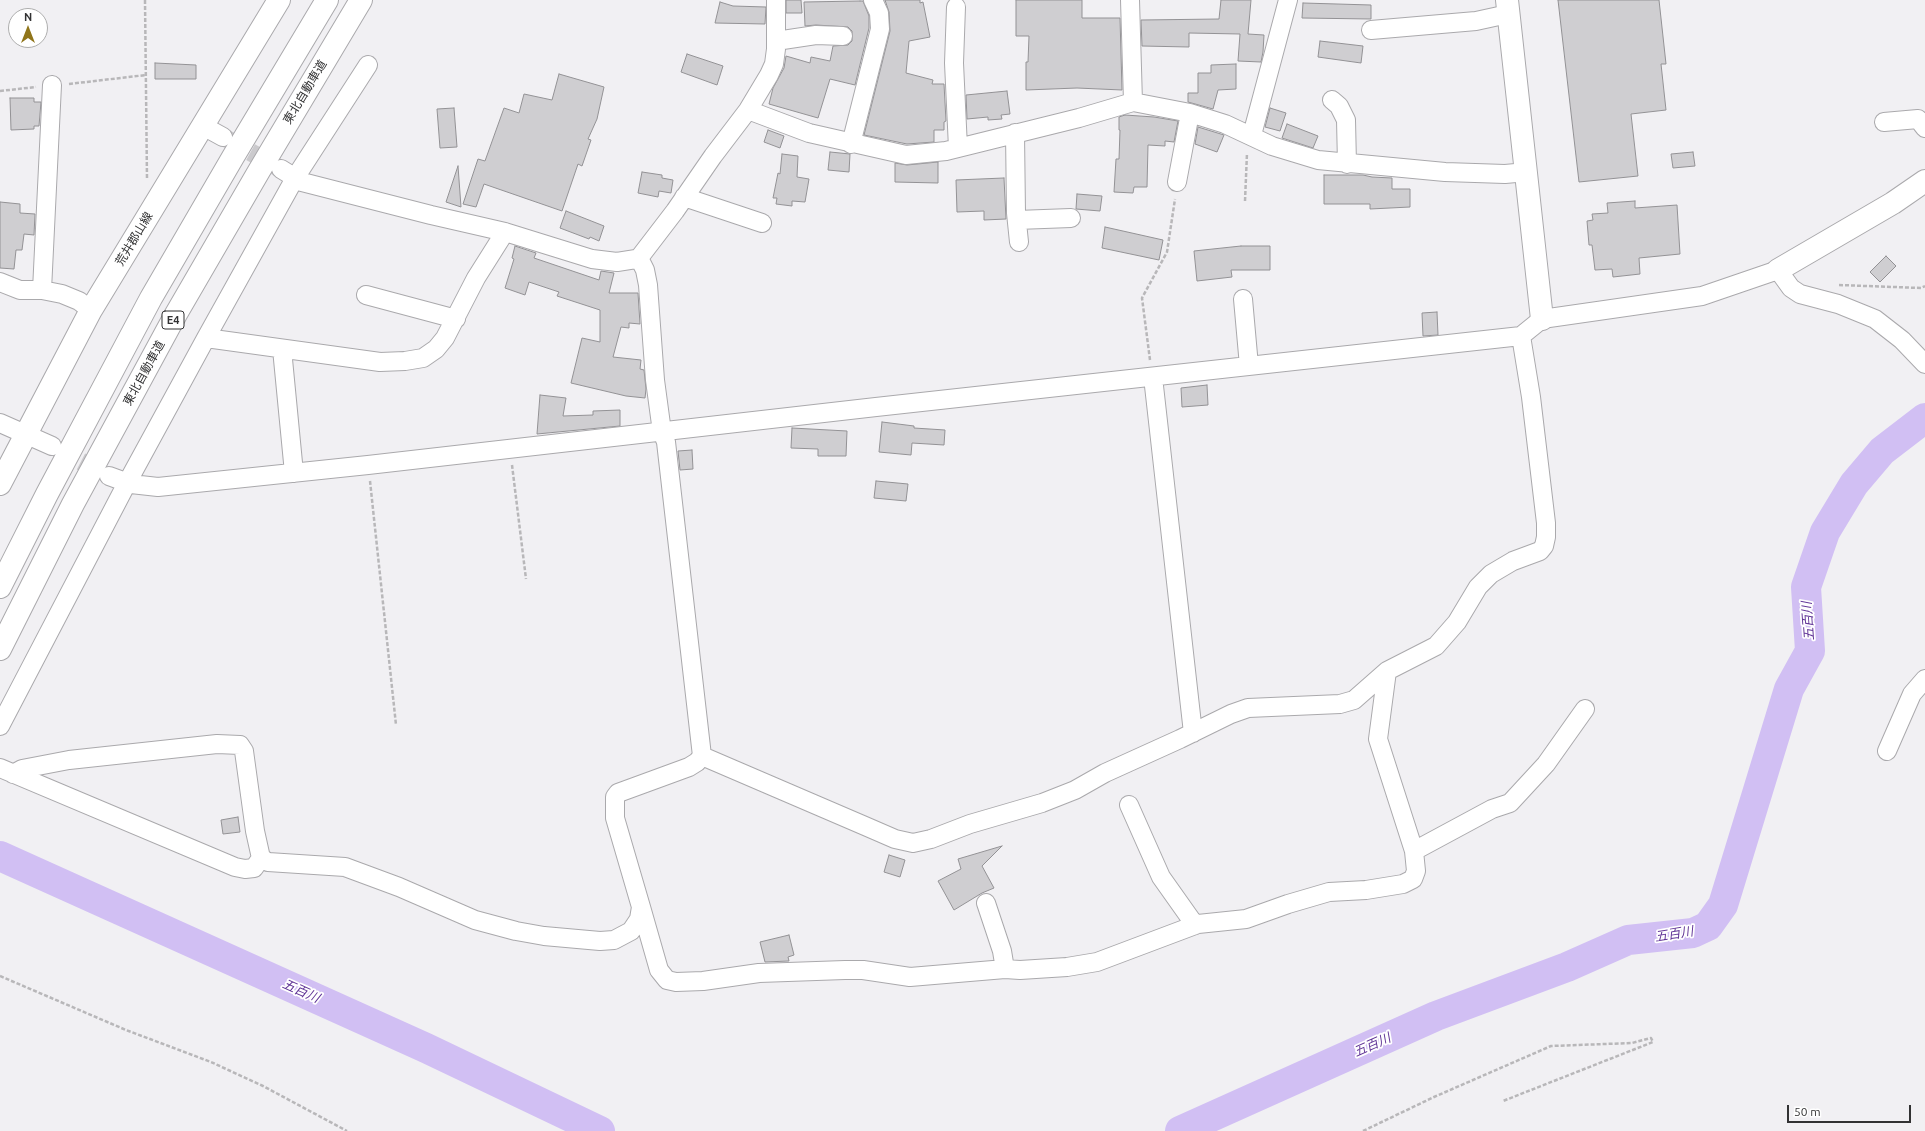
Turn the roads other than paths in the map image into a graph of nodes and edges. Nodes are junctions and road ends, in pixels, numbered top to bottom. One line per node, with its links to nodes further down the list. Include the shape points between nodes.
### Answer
1 (279, 0): 20 (main road, 荒井郡山線)
2 (327, 0): 61 (main road, E4, via 151,298)
3 (361, 0): 62 (main road, 東北自動車道 / E4, via 176,314 73,504)
4 (776, 0): 12 (street)
5 (873, 0): 25 (street, via 879,13 880,29)
6 (1130, 0): 16 (street)
7 (1288, 0): 23 (street)
8 (956, 7): 26 (street, via 954,63)
9 (1508, 7): 10 (street, via 1476,21); 28 (main road)
10 (1371, 30)
11 (843, 36): 12 (street, via 816,35)
12 (776, 41): 17 (street, via 774,64)
13 (368, 65): 29 (street)
14 (52, 85): 41 (street)
15 (1332, 100): 27 (street, via 1339,106 1346,120)
16 (1133, 102): 18 (street); 22 (street)
17 (748, 110): 25 (street, via 809,133); 32 (street)
18 (1190, 112): 23 (street); 31 (street)
19 (1884, 122): 21 (street, via 1918,119)
20 (203, 126): 24 (street); 44 (main road, 荒井郡山線)
21 (1925, 128)
22 (1015, 133): 26 (street); 34 (street)
23 (1250, 134): 27 (street, via 1272,146 1300,156)
24 (222, 137)
25 (851, 144): 26 (street, via 906,155 931,154)
26 (958, 148)
27 (1347, 164): 28 (street, via 1445,172)
28 (1527, 172): 46 (main road)
29 (288, 174): 36 (street, via 302,182); 48 (street)
30 (1925, 181): 39 (main road)
31 (1177, 182)
32 (684, 197): 35 (street); 38 (street)
33 (1071, 218): 34 (street)
34 (1017, 220): 37 (street)
35 (762, 223)
36 (505, 232): 38 (street, via 605,262); 45 (street, via 476,278)
37 (1019, 242)
38 (639, 258): 54 (street, via 648,285 655,380)
39 (1778, 270): 46 (street, via 1702,296); 50 (street, via 1791,288 1800,294 1838,304 1876,319 1902,340)
40 (0, 282): 41 (street, via 20,290)
41 (42, 290): 44 (street, via 62,294 79,301)
42 (366, 295): 45 (street)
43 (1244, 299): 51 (street)
44 (91, 310): 55 (main road, 荒井郡山線)
45 (456, 319): 49 (street, via 436,349 415,360 380,362)
46 (1542, 319): 47 (street)
47 (1521, 336): 51 (street); 63 (street, via 1546,523 1544,546 1540,551 1513,561 1491,574 1478,586 1444,639 1423,654)
48 (206, 338): 49 (street); 59 (street)
49 (282, 349): 57 (street)
50 (1925, 364)
51 (1249, 366): 52 (street)
52 (1153, 377): 54 (street); 67 (street)
53 (0, 422): 55 (street)
54 (662, 432): 57 (street); 69 (street, via 666,442)
55 (26, 434): 56 (street); 60 (main road, 荒井郡山線)
56 (52, 446)
57 (294, 473): 59 (street, via 158,488)
58 (109, 476): 59 (street)
59 (127, 483): 66 (street)
60 (0, 484)
61 (0, 586)
62 (0, 649)
63 (1387, 671): 67 (street, via 1354,700 1248,708); 72 (street, via 1378,739)
64 (1925, 680): 68 (street, via 1912,694)
65 (1585, 709): 72 (street, via 1546,764 1510,803 1492,809)
66 (0, 726)
67 (1193, 733): 69 (street, via 1105,773 1076,790 913,843 895,839)
68 (1887, 751)
69 (702, 756): 75 (street, via 689,767 618,793 615,797 615,818)
70 (6, 771): 73 (street, via 236,867 254,868); 73 (street, via 69,760 217,744 240,745 244,751)
71 (1129, 805): 76 (street, via 1162,877)
72 (1414, 851): 76 (street, via 1416,871 1413,879 1402,884 1366,890 1329,892 1246,920)
73 (261, 858): 75 (street, via 268,862 345,867 475,920 544,936 614,940 636,926)
74 (986, 903): 77 (street, via 1002,951)
75 (641, 907): 77 (street, via 658,970 667,980 676,982 759,973 863,970 910,977)
76 (1195, 925): 77 (street, via 1097,962 1067,967)
77 (1005, 969)

